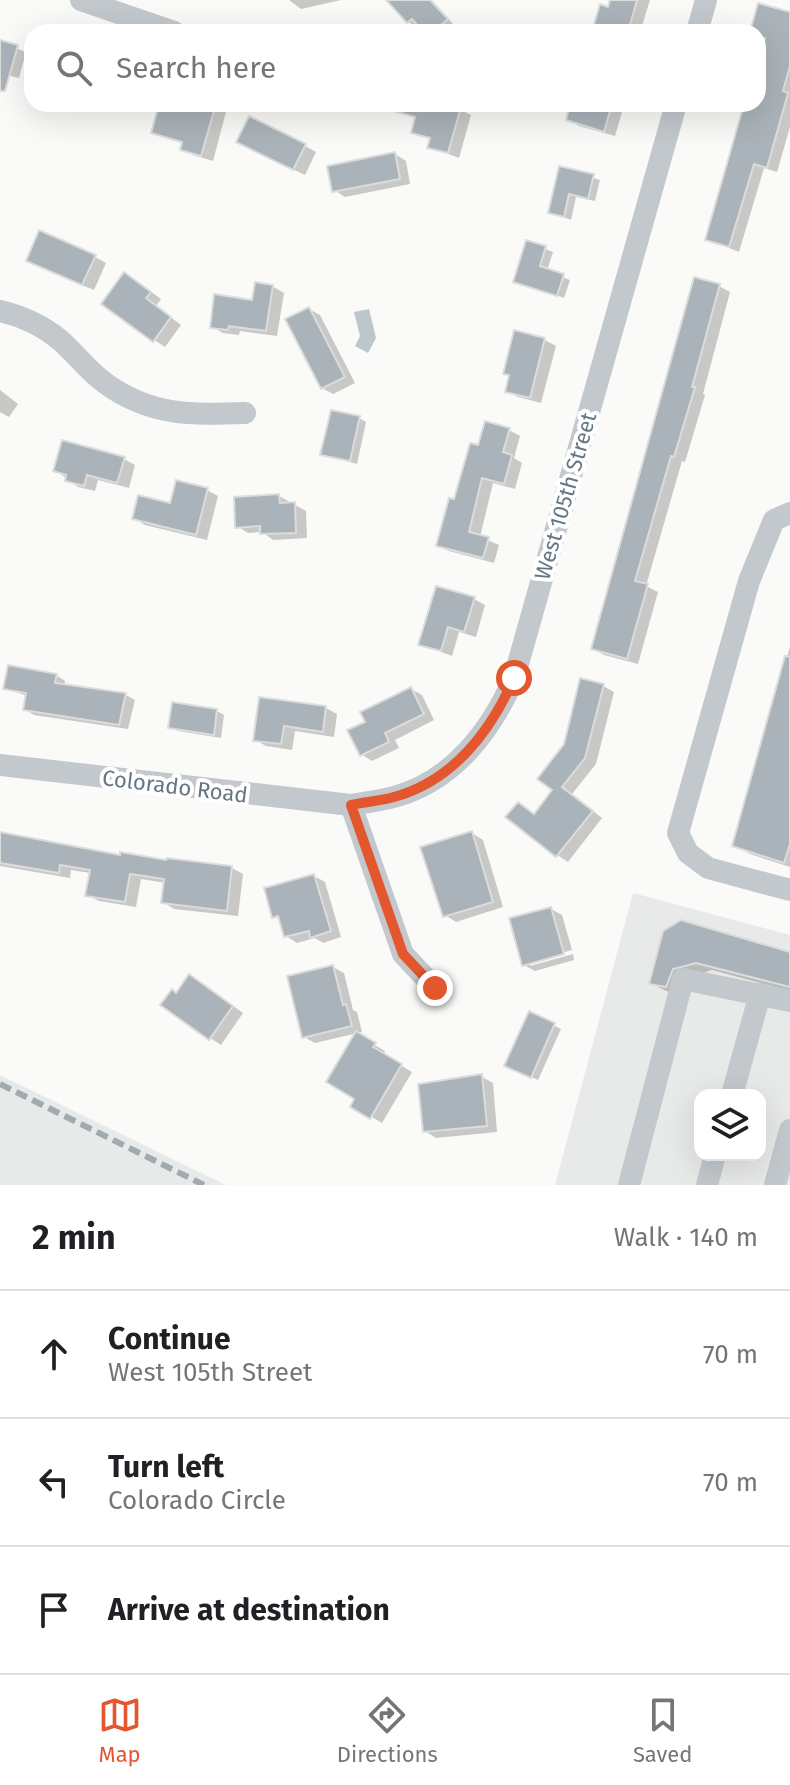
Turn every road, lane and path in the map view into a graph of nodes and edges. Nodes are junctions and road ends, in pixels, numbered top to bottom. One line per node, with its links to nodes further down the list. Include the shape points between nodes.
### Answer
1 (81, 0): 3 (street)
2 (706, 0): 4 (street)
3 (151, 24)
4 (699, 24)
5 (674, 112): 10 (street, West 105th Street, via 514,678 500,711 481,739 428,783 396,797)
6 (0, 311): 7 (street, via 59,339 104,382 132,399 163,411)
7 (245, 413)
8 (788, 516): 11 (street, via 774,520 749,581 678,833 688,853 708,868)
9 (0, 765): 10 (street, Colorado Road)
10 (351, 805): 12 (street, via 403,954)
11 (790, 890)
12 (435, 988)
13 (760, 994): 14 (street); 15 (street); 18 (street, via 683,979)
14 (790, 1001)
15 (734, 1089)
16 (790, 1130): 20 (street)
17 (713, 1161): 19 (street)
18 (629, 1185)
19 (707, 1185)
20 (775, 1185)

